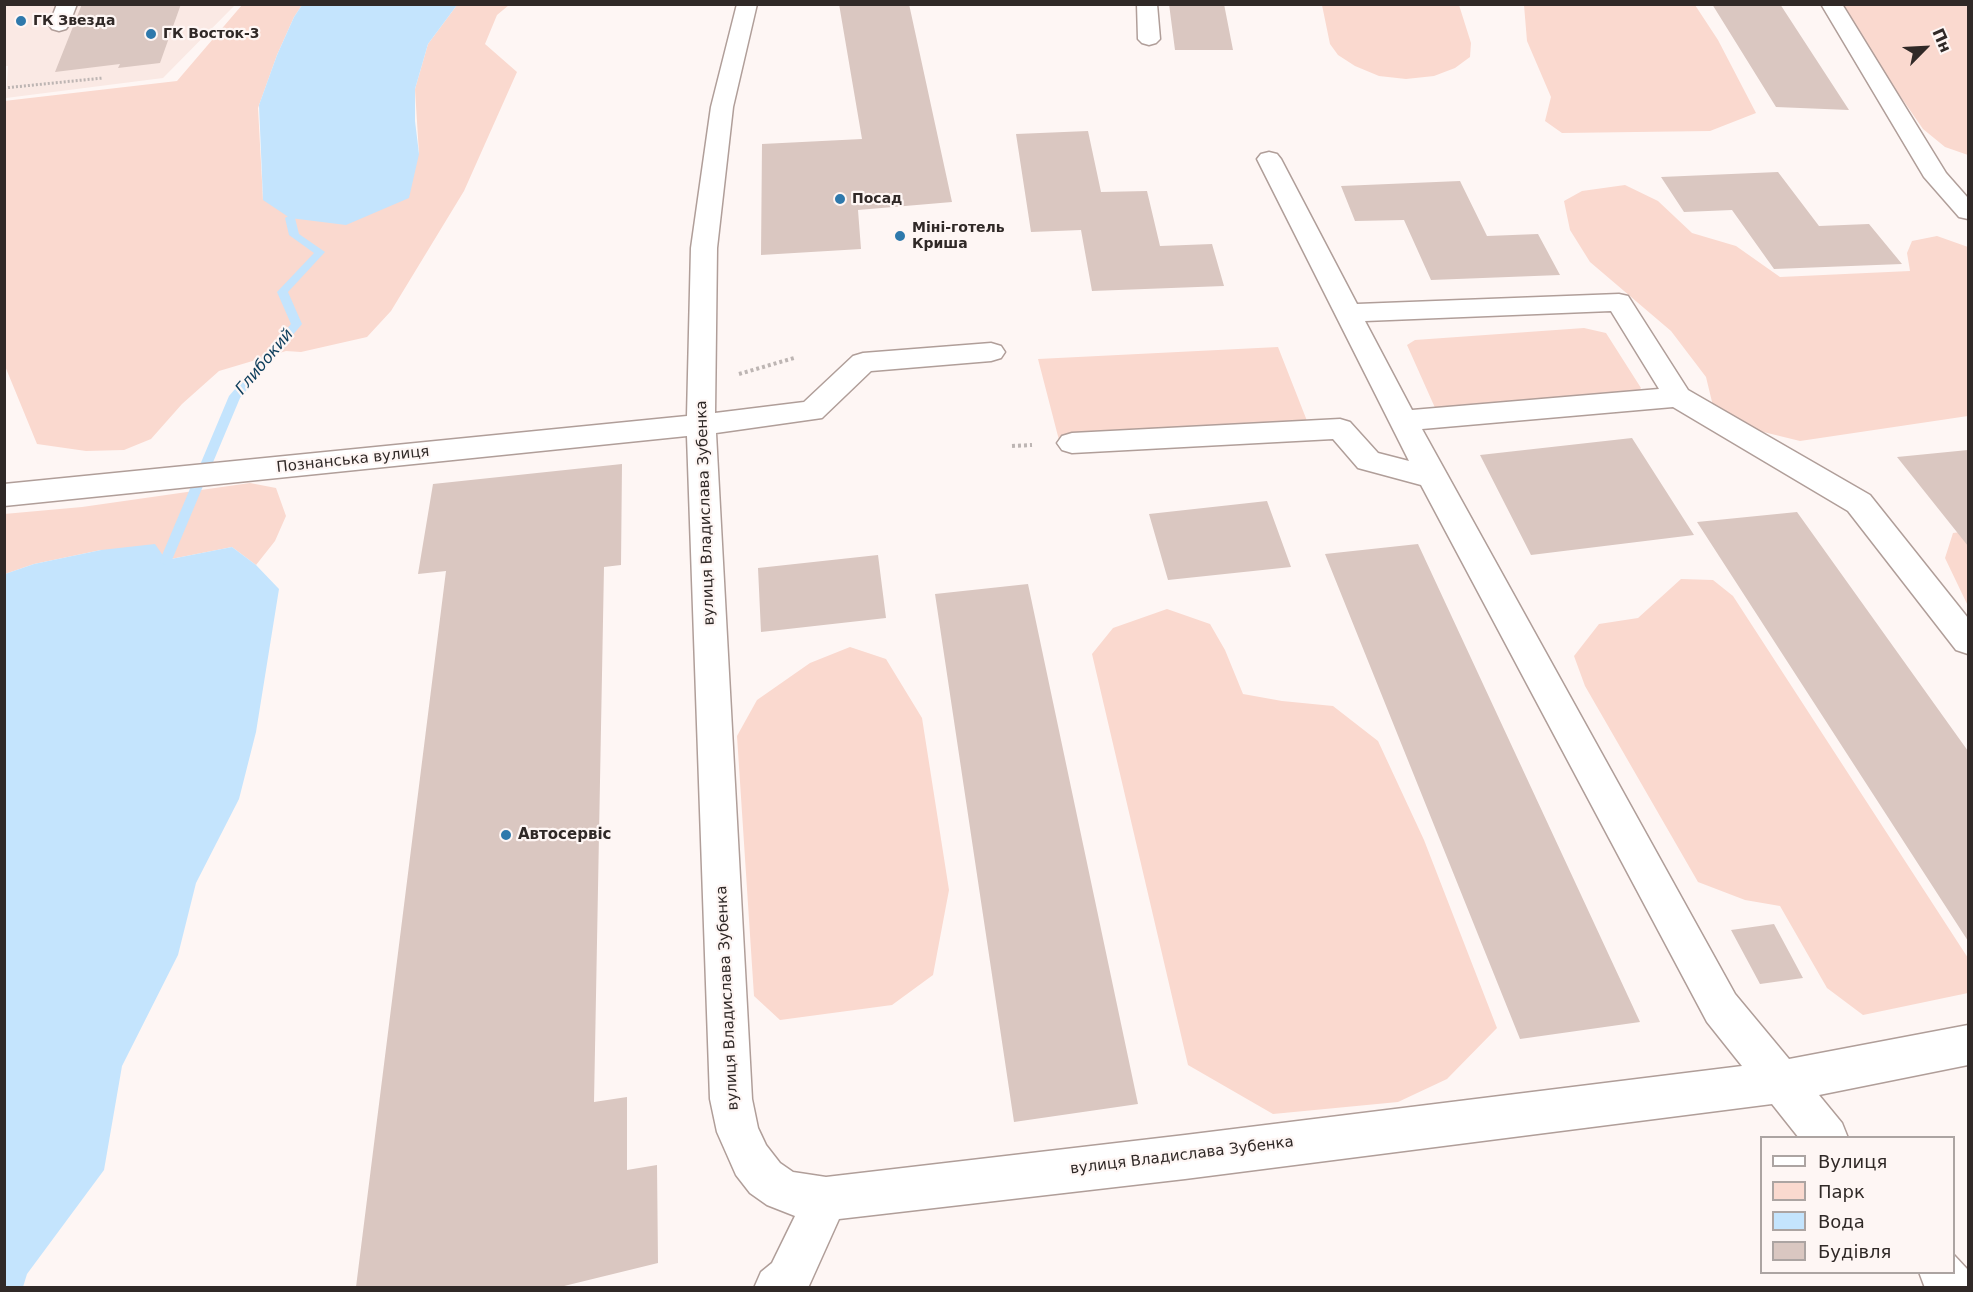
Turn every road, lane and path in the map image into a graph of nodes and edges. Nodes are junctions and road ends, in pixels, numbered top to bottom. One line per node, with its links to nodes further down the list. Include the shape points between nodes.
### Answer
1 (67, 4): 5 (street)
2 (747, 4): 19 (street, вулиця Владислава Зубенка, via 722,107 704,248)
3 (1147, 4): 6 (street)
4 (1831, 4): 11 (street)
5 (59, 25)
6 (1149, 39)
7 (103, 78): 8 (path)
8 (4, 88)
9 (1269, 159): 13 (street)
10 (1968, 174): 11 (street)
11 (1936, 177): 12 (street)
12 (1968, 212)
13 (1348, 313): 17 (street, via 1619,302); 18 (street)
14 (991, 352): 19 (street, Познанська вулиця, via 863,362 812,411)
15 (794, 358): 16 (path)
16 (732, 376)
17 (1678, 397): 18 (street); 23 (street, via 1859,503)
18 (1403, 420): 21 (street)
19 (701, 424): 22 (street, Познанська вулиця); 27 (street, вулиця Владислава Зубенка, via 731,1099 738,1132 765,1178 782,1190)
20 (1072, 443): 21 (street, via 1340,429 1368,461)
21 (1432, 477): 25 (street, via 1721,1008)
22 (4, 495)
23 (1968, 641)
24 (1968, 1045): 25 (street, вулиця Владислава Зубенка)
25 (1780, 1082): 26 (street); 27 (street, вулиця Владислава Зубенка)
26 (1826, 1136)
27 (826, 1198): 29 (street, via 788,1279)
28 (1943, 1274): 30 (street)
29 (777, 1287)
30 (1954, 1287)

